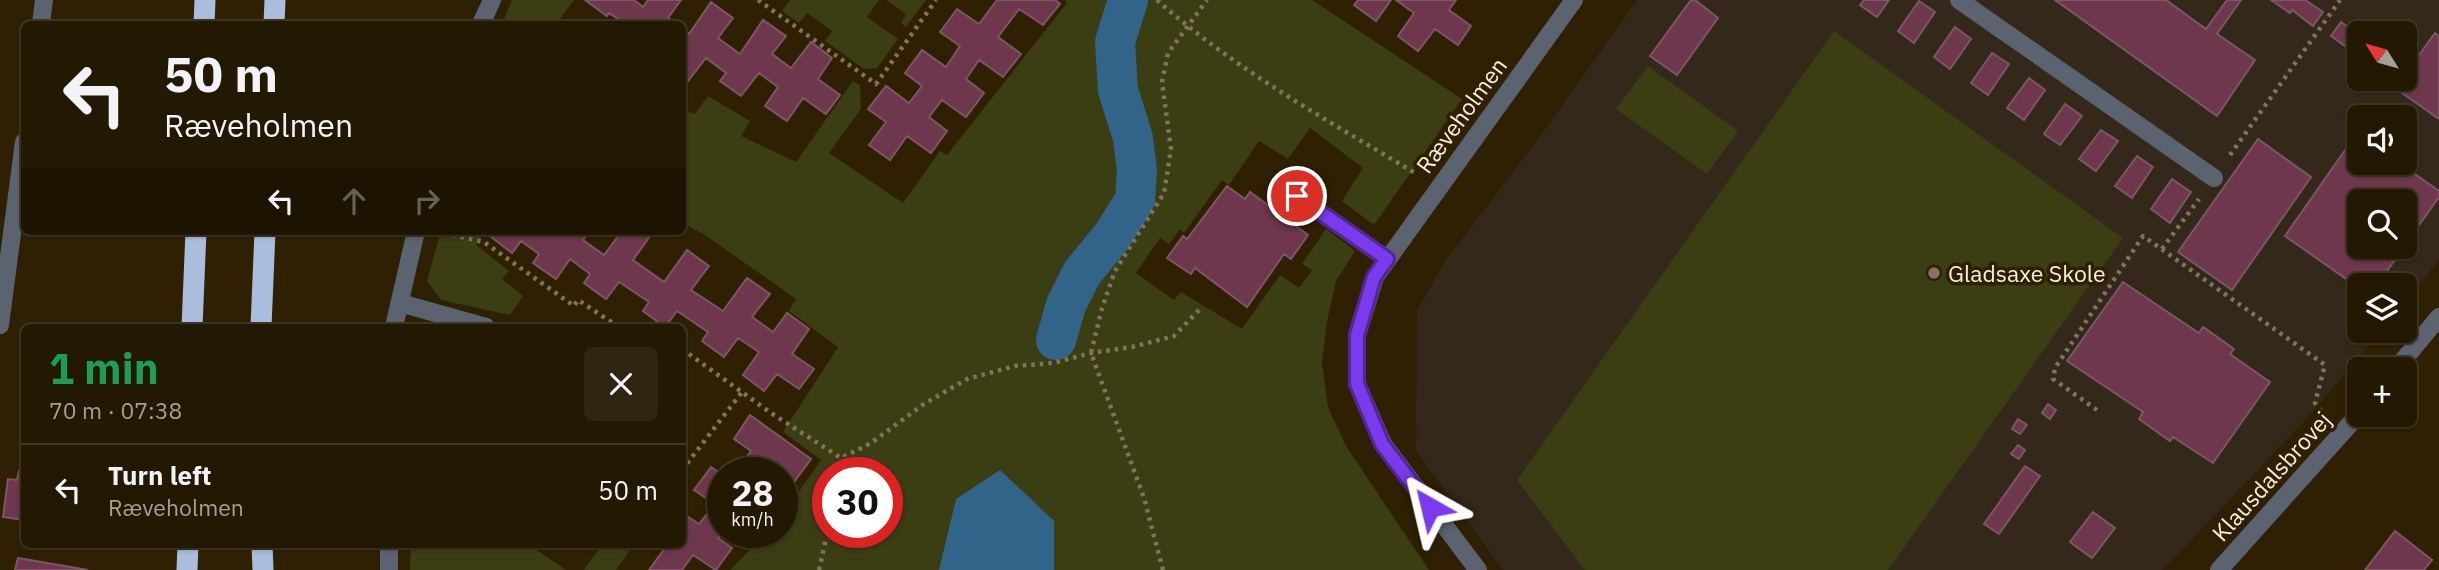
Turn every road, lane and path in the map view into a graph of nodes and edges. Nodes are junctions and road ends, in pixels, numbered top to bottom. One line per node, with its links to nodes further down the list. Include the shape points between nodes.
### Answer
1 (44, 0): 12 (street)
2 (205, 0): 13 (highway)
3 (275, 0): 14 (highway)
4 (492, 0): 15 (street)
5 (758, 0): 6 (path, via 876,84)
6 (936, 0)
7 (1157, 0): 16 (path)
8 (1207, 0): 16 (path)
9 (1574, 0): 19 (street, Ræveholmen)
10 (1959, 0): 18 (street)
11 (2340, 0): 18 (path)
12 (41, 21)
13 (204, 21)
14 (274, 21)
15 (482, 21)
16 (1187, 27): 19 (path, via 1294,100); 37 (path, via 1168,53 1162,82 1171,149 1164,192 1115,271)
17 (21, 165): 35 (street)
18 (2214, 178): 25 (path)
19 (1438, 188): 26 (street, Ræveholmen)
20 (1297, 196): 26 (street)
21 (196, 235): 30 (highway)
22 (265, 235): 31 (highway)
23 (415, 235): 27 (street)
24 (452, 235): 34 (path, via 484,242 574,306 578,300)
25 (2162, 249): 40 (path, via 2143,236 2055,368 2053,379); 42 (path, via 2325,365 2315,403)
26 (1387, 259): 55 (street, Ræveholmen, via 1374,277 1357,335 1357,384 1382,444)
27 (400, 303): 32 (street); 33 (street)
28 (1202, 307): 37 (path, via 1174,336)
29 (2439, 317): 38 (street)
30 (192, 324)
31 (261, 324)
32 (395, 324)
33 (475, 324)
34 (614, 324)
35 (0, 325)
36 (686, 352): 39 (path)
37 (1091, 353): 44 (path, via 967,379); 54 (path, via 1143,498)
38 (2406, 357)
39 (742, 392): 43 (path); 45 (path)
40 (2097, 410)
41 (2347, 427): 42 (street, Klausdalsbrovej)
42 (2340, 435): 56 (street, Klausdalsbrovej)
43 (839, 457)
44 (843, 457)
45 (686, 465)
46 (188, 548): 50 (highway)
47 (262, 548): 51 (highway)
48 (389, 548): 52 (street)
49 (824, 548): 53 (path)
50 (187, 570)
51 (262, 570)
52 (389, 570)
53 (819, 570)
54 (1163, 570)
55 (1478, 570)
56 (2219, 570)

